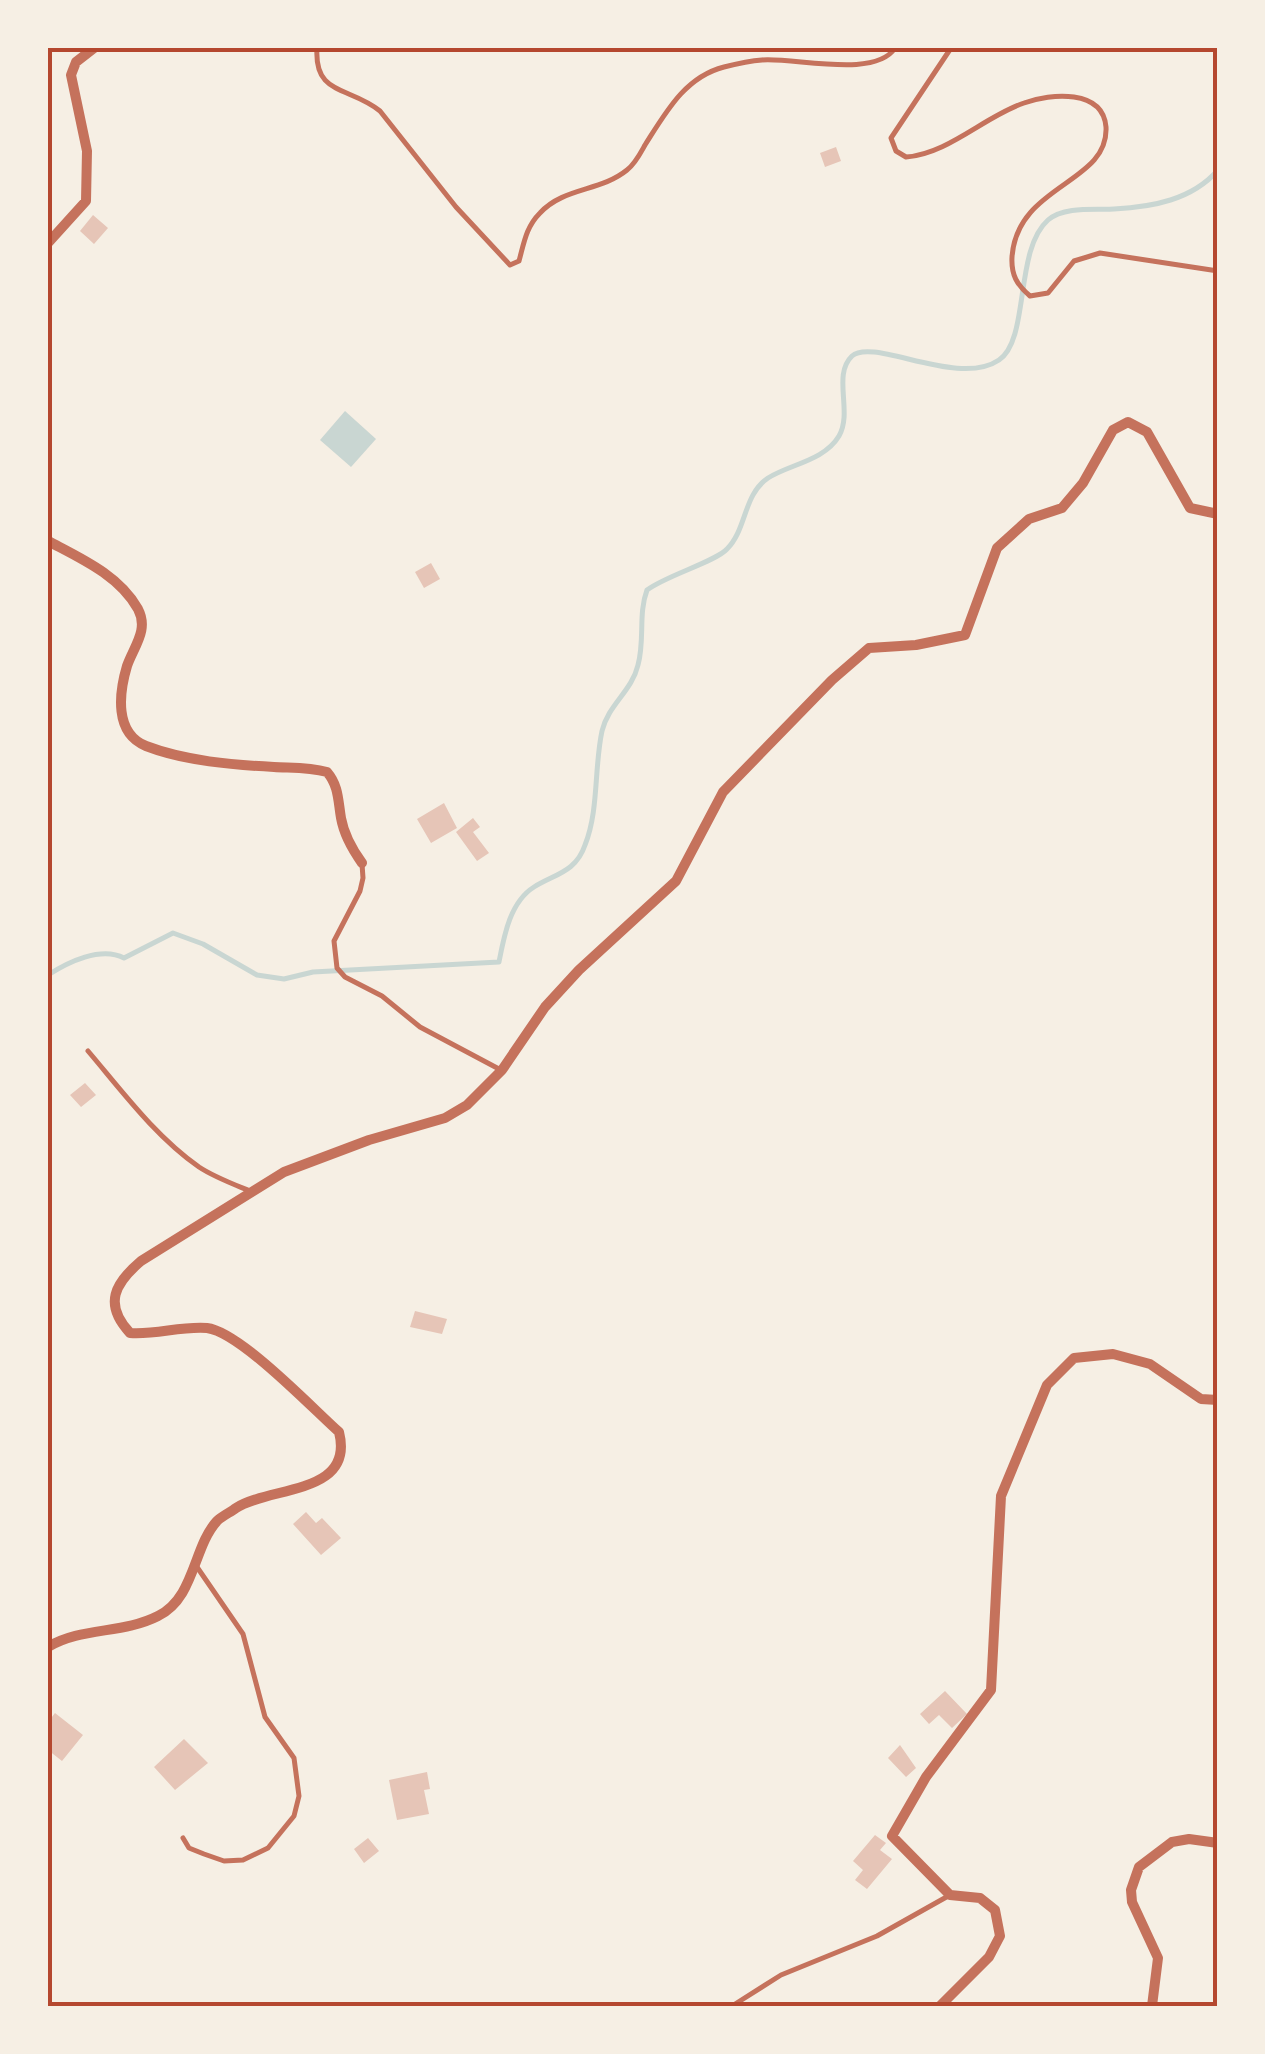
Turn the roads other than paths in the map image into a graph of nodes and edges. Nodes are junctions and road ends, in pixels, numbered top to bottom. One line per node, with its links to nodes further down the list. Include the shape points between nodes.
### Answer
1 (94, 48): 5 (street, via 71,75 87,151 86,201)
2 (318, 48): 3 (lane, via 321,78 380,111 510,265 520,262 528,226 542,210 563,194 604,186 631,167 702,72 764,59 882,60)
3 (894, 48)
4 (951, 48): 6 (lane, via 891,138 906,157 1024,103 1069,97 1102,110 1099,155 1034,205 1020,225 1014,276 1030,296 1048,293 1074,261 1100,253)
5 (48, 243)
6 (1218, 271)
7 (1218, 514): 11 (street, via 1190,508 1147,432 1128,422 1113,430 1062,508 1029,519 997,548 965,635 870,648 832,680 724,792 676,881 545,1007)
8 (48, 541): 9 (street, via 98,568 138,610 142,634 122,698 126,731 144,745 181,754 327,772 349,844)
9 (362, 864): 11 (lane, via 360,891 334,942 337,968 420,1027)
10 (88, 1051): 12 (lane, via 184,1154)
11 (502, 1070): 12 (street, via 444,1118 284,1172)
12 (252, 1192): 14 (street, via 141,1260 114,1296 117,1319 130,1333 212,1329 243,1346 339,1432 343,1448 336,1468 296,1491 244,1503 216,1521)
13 (1218, 1400): 18 (street, via 1202,1399 1150,1364 1113,1354 1074,1358 1047,1385 1000,1496 990,1690 926,1776 892,1836)
14 (195, 1565): 15 (street, via 180,1599 160,1615); 16 (lane, via 242,1634 265,1717 294,1758 299,1796 294,1816 268,1848 243,1860 204,1854)
15 (48, 1647)
16 (183, 1838)
17 (1218, 1843): 21 (street, via 1172,1842 1139,1867 1132,1902 1158,1958)
18 (950, 1895): 19 (lane, via 877,1936 781,1975); 20 (street, via 980,1898 996,1910 1000,1936 989,1957)
19 (732, 2006)
20 (940, 2006)
21 (1152, 2006)

